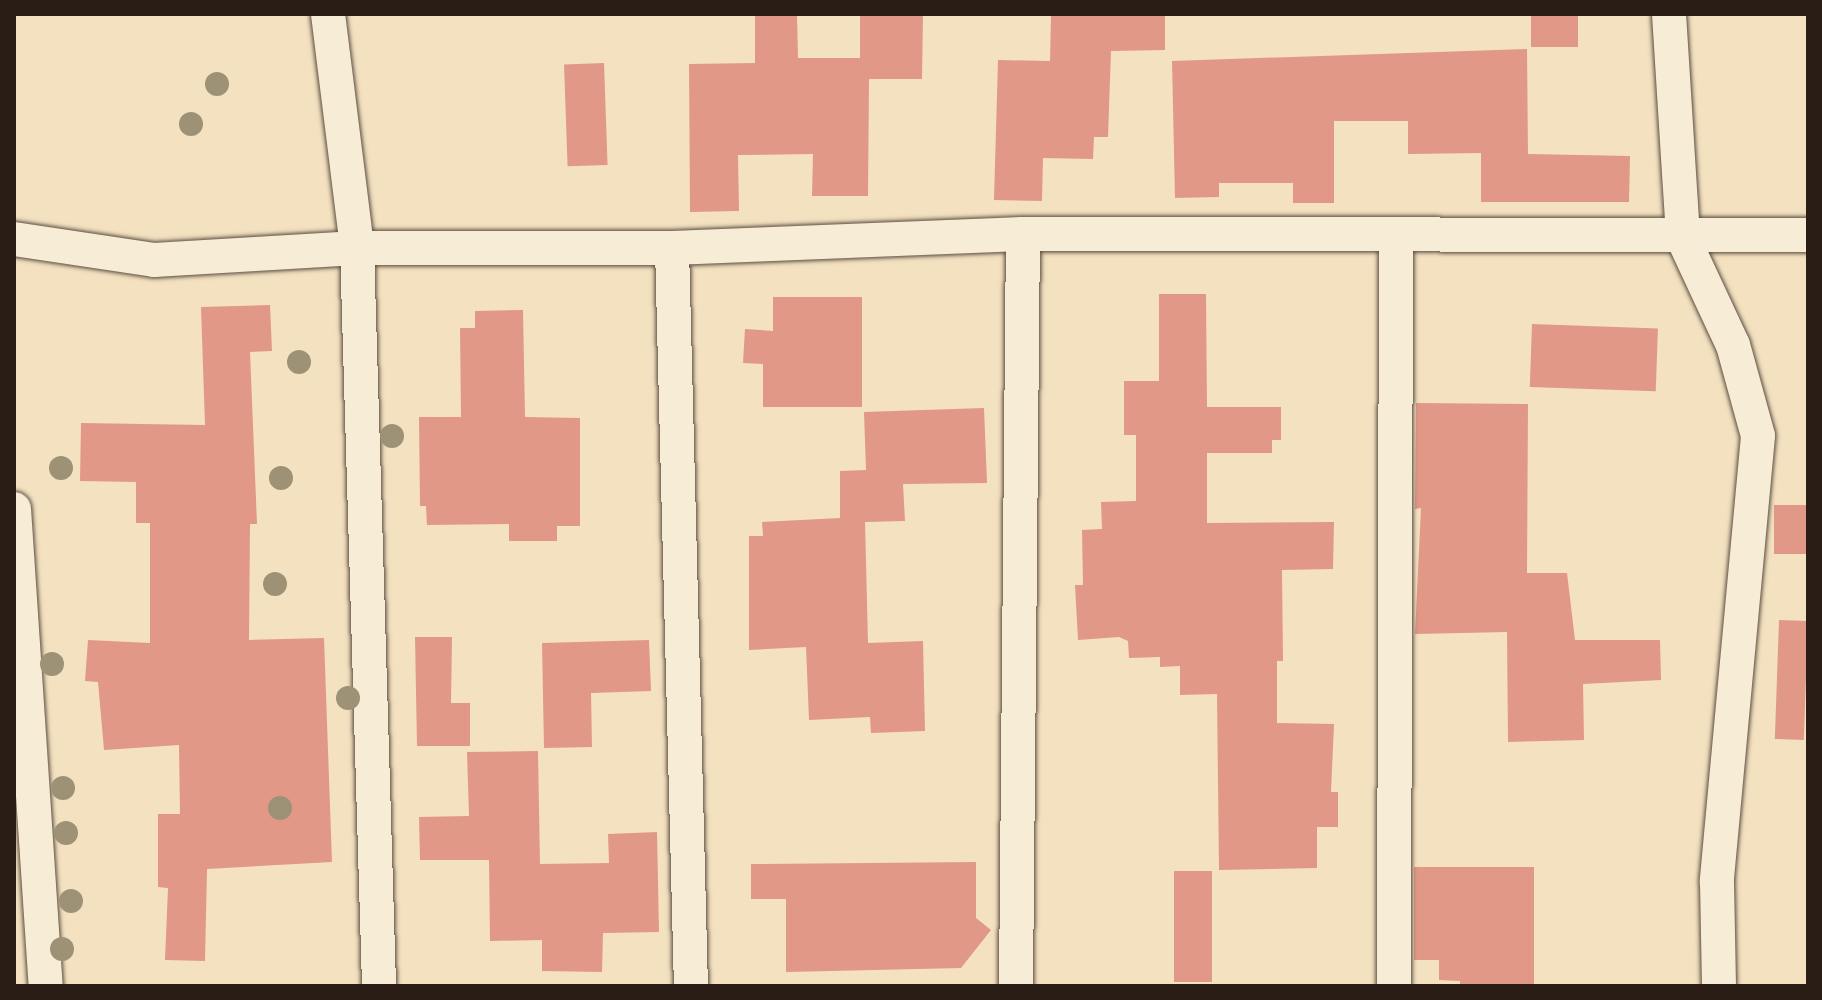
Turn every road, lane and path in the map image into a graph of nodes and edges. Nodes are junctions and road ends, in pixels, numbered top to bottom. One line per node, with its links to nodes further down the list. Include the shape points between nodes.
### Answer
1 (328, 14): 8 (street)
2 (1669, 14): 6 (street)
3 (1023, 234): 5 (street); 9 (street); 14 (street)
4 (1808, 235): 6 (street)
5 (1396, 237): 6 (street); 15 (street)
6 (1683, 238): 16 (street, via 1733,345 1758,436 1717,882)
7 (14, 239): 8 (street, via 154,260)
8 (357, 248): 9 (street); 12 (street)
9 (672, 248): 13 (street)
10 (14, 509): 11 (street)
11 (46, 986)
12 (379, 986)
13 (691, 986)
14 (1016, 986)
15 (1394, 986)
16 (1719, 986)

